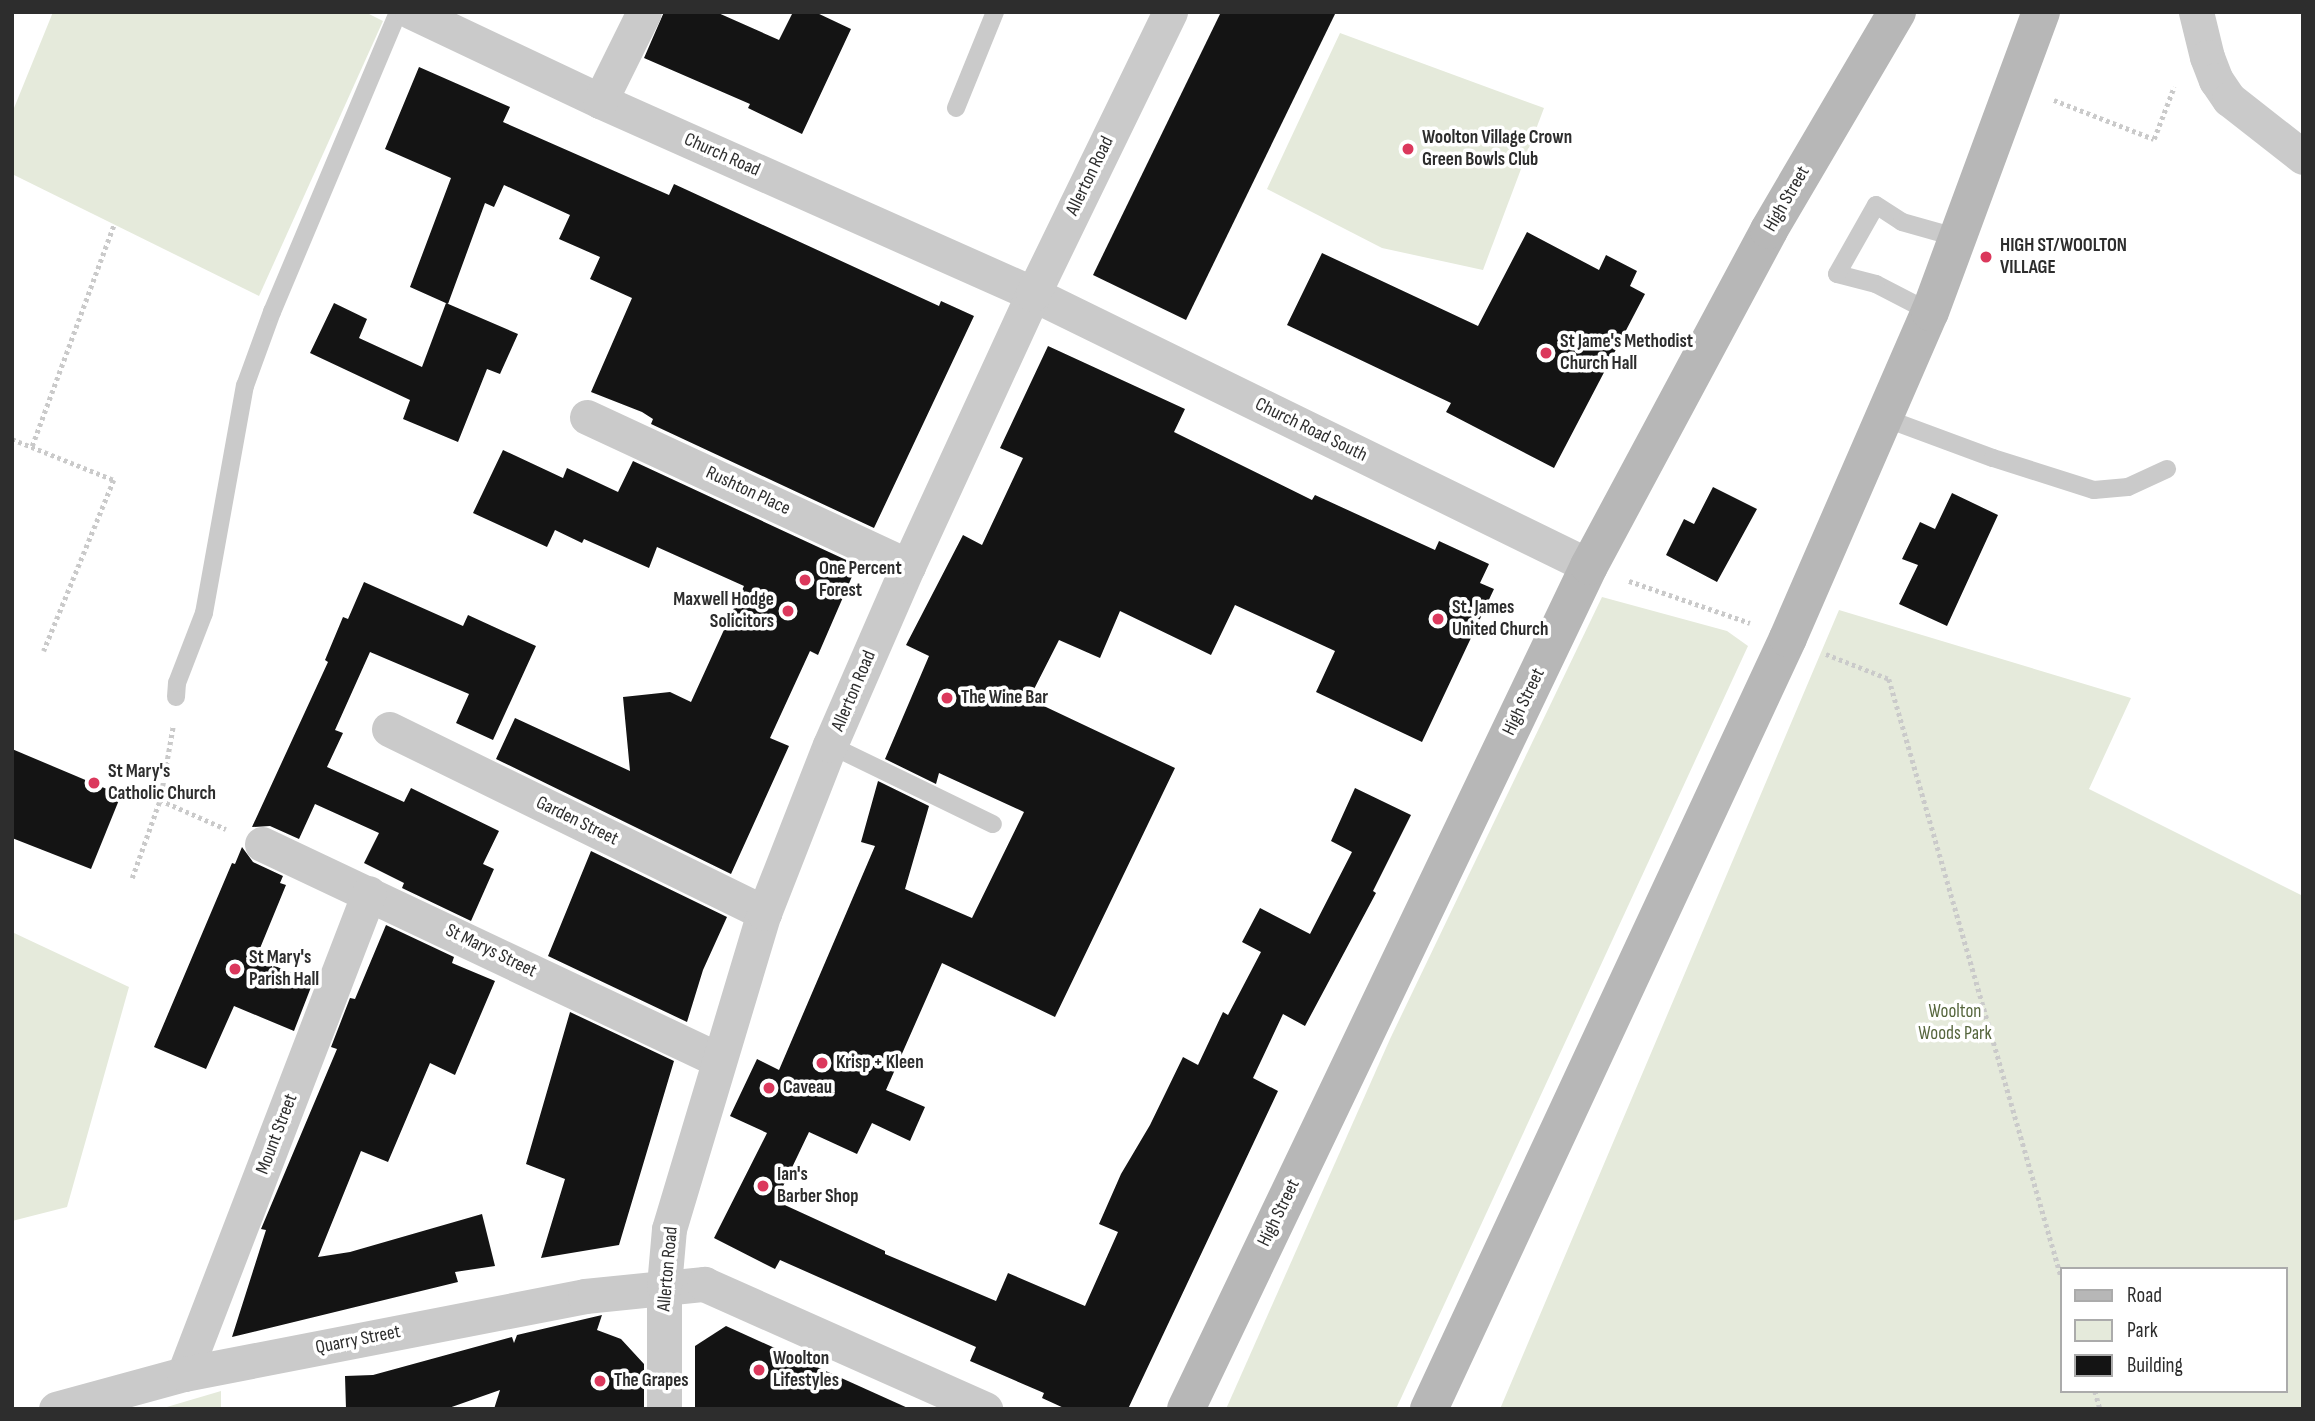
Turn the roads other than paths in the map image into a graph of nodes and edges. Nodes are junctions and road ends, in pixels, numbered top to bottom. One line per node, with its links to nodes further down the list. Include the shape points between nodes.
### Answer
1 (398, 12): 20 (lane, via 245,386 204,613)
2 (412, 12): 9 (street, Church Road)
3 (644, 12): 9 (street)
4 (995, 12): 10 (lane)
5 (1170, 12): 13 (street, Allerton Road)
6 (1897, 12): 19 (main road, High Street, via 1769,230)
7 (2041, 12): 12 (main road)
8 (2196, 12): 11 (street, via 2216,80 2229,99)
9 (600, 101): 13 (street, Church Road)
10 (956, 108)
11 (2303, 157)
12 (1959, 238): 14 (main road); 14 (lane, via 1902,222 1876,205 1837,274 1876,284)
13 (1033, 294): 18 (street, Allerton Road); 19 (street, Church Road South)
14 (1930, 312): 16 (main road)
15 (587, 417): 18 (street, Rushton Place)
16 (1882, 417): 17 (lane, via 2094,490 2128,487); 34 (main road, via 1788,638)
17 (2167, 469)
18 (908, 566): 22 (street, Allerton Road)
19 (1589, 566): 33 (main road, High Street)
20 (176, 697)
21 (389, 729): 26 (street, Garden Street)
22 (831, 745): 23 (lane); 26 (street, Allerton Road)
23 (993, 824)
24 (262, 844): 25 (street, St Marys Street)
25 (369, 893): 27 (street, St Marys Street); 29 (street, Mount Street)
26 (764, 913): 27 (street, Allerton Road)
27 (719, 1060): 28 (street, Allerton Road, via 669,1229)
28 (664, 1286): 29 (street, Quarry Street, via 585,1296); 31 (street, Allerton Road); 32 (street, Quarry Street, via 704,1284)
29 (184, 1374): 30 (street, Quarry Street)
30 (56, 1409)
31 (664, 1409)
32 (985, 1409)
33 (1186, 1409)
34 (1429, 1409)

